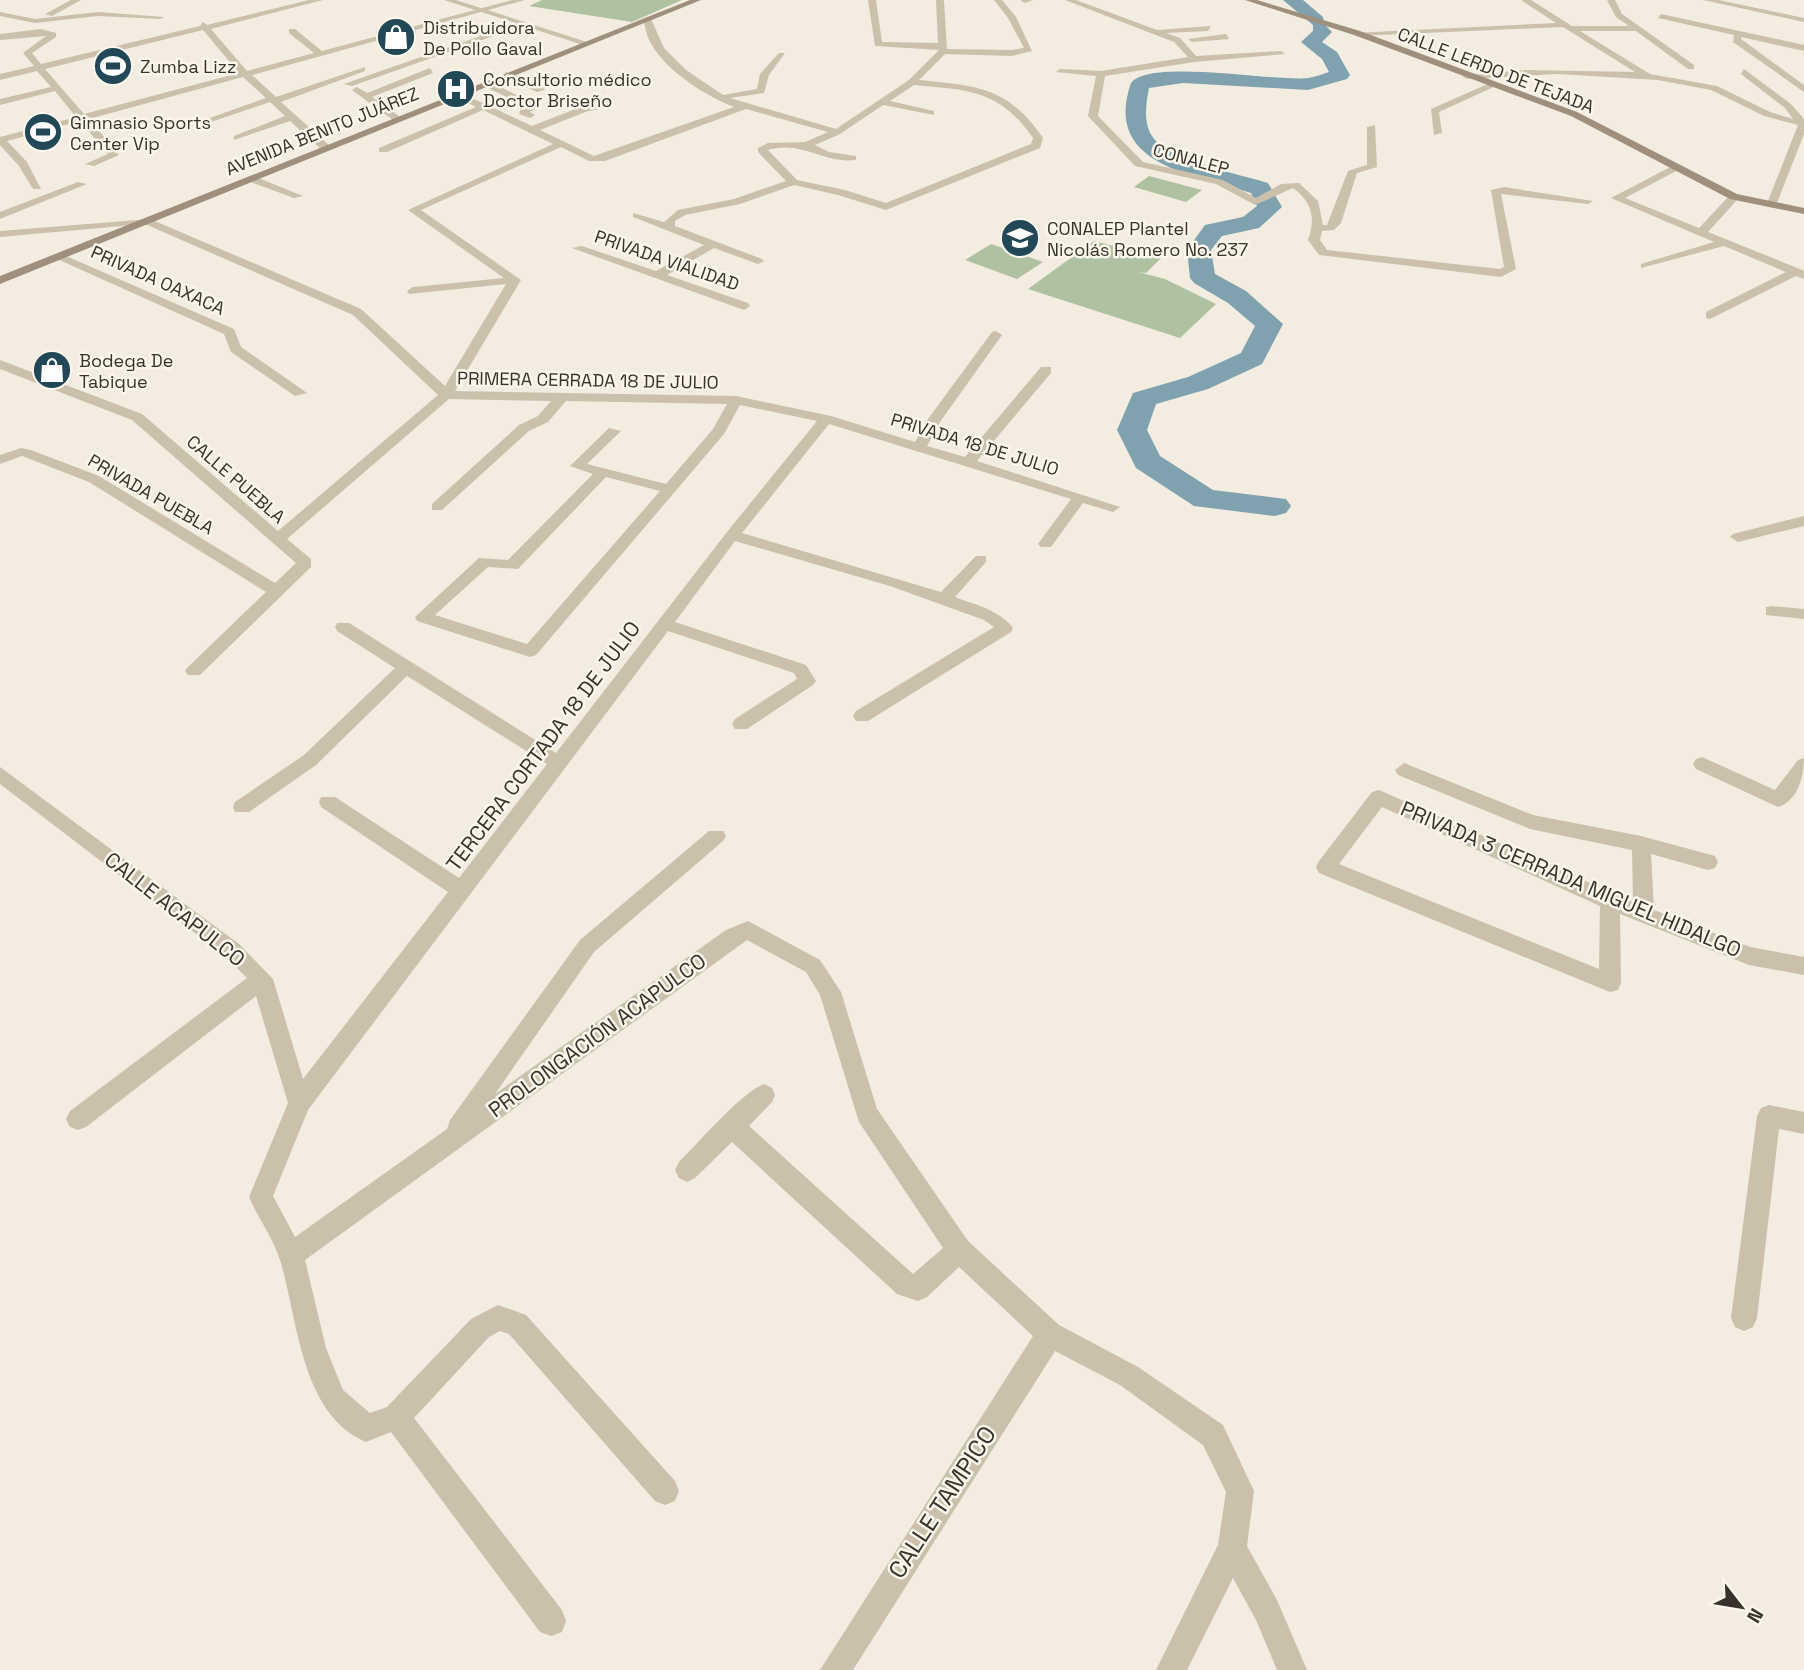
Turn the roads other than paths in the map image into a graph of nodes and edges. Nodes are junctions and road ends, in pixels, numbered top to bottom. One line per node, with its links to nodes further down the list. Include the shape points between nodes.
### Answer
1 (77, 0): 15 (street)
2 (319, 0): 24 (street)
3 (448, 0): 16 (street)
4 (521, 0): 16 (street)
5 (697, 0): 20 (main road, AVENIDA BENITO JUÁREZ)
6 (872, 0): 37 (street, via 878,44)
7 (940, 0): 37 (street)
8 (998, 0): 37 (street, via 1029,49 1012,53)
9 (1069, 0): 29 (street)
10 (1249, 0): 30 (main road, CALLE LERDO DE TEJADA)
11 (1525, 0): 25 (street)
12 (1611, 0): 28 (street, via 1619,15)
13 (1707, 0): 21 (street)
14 (88, 2): 15 (street)
15 (62, 8): 22 (street)
16 (484, 12): 23 (street); 39 (street)
17 (0, 14): 22 (street)
18 (1661, 16): 31 (street)
19 (160, 17): 22 (street, via 98,14)
20 (647, 19): 35 (main road, AVENIDA BENITO JUÁREZ); 66 (street, via 655,42 692,79)
21 (1804, 20)
22 (35, 21): 32 (street)
23 (524, 24): 35 (street); 65 (street, via 349,84)
24 (203, 26): 36 (street); 52 (street)
25 (1566, 27): 28 (street); 30 (street); 57 (street)
26 (307, 28): 39 (street, via 292,31)
27 (1208, 28): 29 (street)
28 (1638, 29): 46 (street)
29 (1152, 32): 34 (street)
30 (1357, 33): 55 (main road, CALLE LERDO DE TEJADA)
31 (1738, 34): 38 (street); 47 (street, via 1736,40)
32 (0, 36): 45 (street, via 53,35 27,53)
33 (1226, 37): 34 (street)
34 (1177, 40): 43 (street)
35 (586, 43): 54 (main road, AVENIDA BENITO JUÁREZ)
36 (123, 46): 40 (street); 45 (street)
37 (943, 48): 58 (street)
38 (1804, 48)
39 (320, 53): 52 (street)
40 (131, 54)
41 (1281, 54): 43 (street)
42 (782, 55): 66 (street, via 765,74 761,92)
43 (1194, 59): 53 (street)
44 (383, 61): 67 (street)
45 (40, 67): 56 (street); 62 (street)
46 (1691, 67)
47 (1772, 67): 48 (street); 63 (street)
48 (1793, 69)
49 (430, 71): 65 (street)
50 (1060, 72): 53 (street)
51 (1744, 72): 78 (street, via 1788,106)
52 (244, 74): 67 (street); 76 (street)
53 (1101, 74): 106 (street, CONALEP, via 1094,116 1139,164 1219,181 1255,202 1289,184 1297,186 1318,208)
54 (506, 75): 59 (main road, AVENIDA BENITO JUÁREZ); 60 (street)
55 (1467, 76): 57 (street, via 1510,71); 61 (main road, CALLE LERDO DE TEJADA)
56 (0, 77)
57 (1650, 78): 78 (street, via 1712,88 1737,96 1766,114)
58 (912, 82): 69 (street); 94 (street, via 990,94 1026,120 1038,138 1036,146 893,206)
59 (485, 83): 64 (main road, AVENIDA BENITO JUÁREZ); 74 (street, via 530,105 523,112)
60 (535, 84)
61 (1493, 85): 83 (street, via 1434,111); 92 (main road, CALLE LERDO DE TEJADA, via 1574,114)
62 (56, 88): 68 (street); 76 (street)
63 (1804, 89)
64 (457, 94): 70 (street); 77 (main road, AVENIDA BENITO JUÁREZ)
65 (366, 96): 77 (street)
66 (719, 97): 72 (street)
67 (273, 100): 75 (street); 79 (street)
68 (0, 102)
69 (885, 103): 73 (street); 82 (street)
70 (483, 107): 81 (street); 89 (street, via 383,150)
71 (598, 107): 81 (street, via 586,107)
72 (742, 107): 82 (street); 86 (street, via 605,158 593,159)
73 (931, 113)
74 (530, 115)
75 (292, 117): 84 (street); 88 (street)
76 (80, 118): 85 (street); 91 (street, via 114,155)
77 (396, 118): 88 (main road, AVENIDA BENITO JUÁREZ)
78 (1803, 124): 100 (street)
79 (199, 125)
80 (1372, 127): 106 (street, via 1372,167 1353,171 1335,223)
81 (531, 130): 86 (street)
82 (837, 132): 87 (street)
83 (1437, 133)
84 (237, 138)
85 (1, 140): 96 (street)
86 (558, 145): 118 (street, via 413,210)
87 (807, 145): 90 (street, via 827,155); 94 (street, via 763,147)
88 (326, 148): 93 (main road, AVENIDA BENITO JUÁREZ)
89 (406, 158)
90 (852, 158)
91 (90, 164)
92 (1676, 167): 98 (main road, CALLE LERDO DE TEJADA); 107 (street, via 1616,198)
93 (252, 179): 97 (street); 104 (main road, AVENIDA BENITO JUÁREZ)
94 (793, 183): 105 (street, via 736,202 682,212 670,220)
95 (82, 184): 103 (street)
96 (37, 187)
97 (298, 196)
98 (1734, 197): 100 (main road, CALLE LERDO DE TEJADA); 107 (street)
99 (1588, 201): 106 (street, CONALEP, via 1495,192 1510,269 1500,273 1323,253 1314,240)
100 (1771, 206): 101 (main road, CALLE LERDO DE TEJADA)
101 (1804, 211)
102 (637, 215): 105 (street, PRIVADA VIALIDAD)
103 (0, 216)
104 (146, 221): 108 (street); 112 (main road, AVENIDA BENITO JUÁREZ); 126 (street, PRIMERA CERRADA 18 DE JULIO, via 357,313)
105 (669, 228): 110 (street, PRIVADA VIALIDAD)
106 (1318, 228)
107 (1703, 232): 109 (street)
108 (0, 234)
109 (1726, 242): 114 (street); 115 (street)
110 (712, 246): 113 (street, PRIVADA VIALIDAD); 116 (street)
111 (578, 248): 116 (street, PRIVADA VIALIDAD)
112 (59, 256): 117 (main road, AVENIDA BENITO JUÁREZ); 125 (street, PRIVADA OAXACA, via 230,332 235,349)
113 (758, 261)
114 (1645, 266)
115 (1800, 273): 121 (street)
116 (658, 275): 120 (street, PRIVADA VIALIDAD)
117 (0, 280)
118 (515, 280): 119 (street); 126 (street)
119 (413, 291)
120 (744, 306)
121 (1710, 315)
122 (996, 335): 131 (street)
123 (0, 364): 142 (street, CALLE PUEBLA, via 137,417)
124 (1046, 370): 133 (street)
125 (300, 393)
126 (446, 395): 127 (street, PRIMERA CERRADA 18 DE JULIO); 142 (street)
127 (562, 397): 128 (street, PRIMERA CERRADA 18 DE JULIO); 138 (street, via 543,419 524,428)
128 (736, 400): 129 (street, PRIMERA CERRADA 18 DE JULIO); 135 (street, via 719,431)
129 (826, 419): 131 (street, PRIVADA 18 DE JULIO); 140 (street, TERCERA CORTADA 18 DE JULIO)
130 (614, 430): 134 (street, via 576,466)
131 (919, 448): 133 (street, PRIVADA 18 DE JULIO)
132 (0, 460): 145 (street, PRIVADA PUEBLA, via 21,452 31,454 94,479)
133 (968, 462): 136 (street, PRIVADA 18 DE JULIO)
134 (603, 472): 135 (street); 135 (street, via 512,565 485,562 422,617 530,651)
135 (670, 489)
136 (1080, 497): 137 (street, PRIVADA 18 DE JULIO); 143 (street)
137 (1113, 507)
138 (437, 508)
139 (1804, 521): 141 (street)
140 (732, 535): 146 (street); 149 (street, TERCERA CORTADA 18 DE JULIO)
141 (1738, 537)
142 (277, 540): 145 (street, CALLE PUEBLA, via 305,563)
143 (1046, 544)
144 (981, 559): 146 (street)
145 (276, 591): 152 (street, CALLE PUEBLA)
146 (944, 599): 153 (street, via 990,616 1005,628)
147 (1772, 611): 148 (street)
148 (1804, 614)
149 (664, 624): 154 (street, via 800,669 807,681); 155 (street, TERCERA CORTADA 18 DE JULIO)
150 (343, 628): 151 (street)
151 (406, 667): 155 (street); 161 (street, via 310,760)
152 (194, 671)
153 (862, 716)
154 (741, 724)
155 (560, 764): 165 (street, TERCERA CORTADA 18 DE JULIO)
156 (1702, 764): 157 (street, via 1778,800)
157 (1804, 765)
158 (1404, 770): 163 (street, via 1530,822)
159 (0, 774): 169 (street, CALLE ACAPULCO, via 232,950)
160 (328, 802): 165 (street)
161 (242, 807)
162 (716, 836): 175 (street, via 587,946)
163 (1641, 844): 164 (street); 167 (street)
164 (1707, 862)
165 (462, 891): 171 (street, TERCERA CORTADA 18 DE JULIO)
166 (1610, 901): 166 (street, PRIVADA 3 CERRADA MIGUEL HIDALGO, via 1610,983 1326,867 1379,797); 167 (street, PRIVADA 3 CERRADA MIGUEL HIDALGO)
167 (1644, 913): 168 (street, PRIVADA 3 CERRADA MIGUEL HIDALGO, via 1749,956)
168 (1804, 966)
169 (262, 979): 171 (street, CALLE ACAPULCO); 172 (street)
170 (764, 1095): 174 (street)
171 (299, 1103): 178 (street, via 261,1197)
172 (78, 1119)
173 (1804, 1123): 179 (street, via 1769,1116)
174 (731, 1125): 176 (street); 177 (street, via 906,1285 918,1287)
175 (447, 1143): 177 (street, PROLONGACIÓN ACAPULCO, via 733,936 748,930 813,966 830,992 867,1114); 178 (street)
176 (687, 1170)
177 (959, 1251): 180 (street)
178 (291, 1255): 181 (street, via 313,1348 334,1399 366,1428)
179 (1744, 1318)
180 (1050, 1334): 183 (street, via 1129,1376 1213,1436 1240,1491); 185 (street, CALLE TAMPICO)
181 (396, 1417): 182 (street, via 480,1328 498,1318 517,1324); 184 (street)
182 (665, 1491)
183 (1232, 1548): 186 (street); 187 (street, via 1267,1610)
184 (551, 1621)
185 (835, 1670)
186 (1171, 1670)
187 (1292, 1670)

